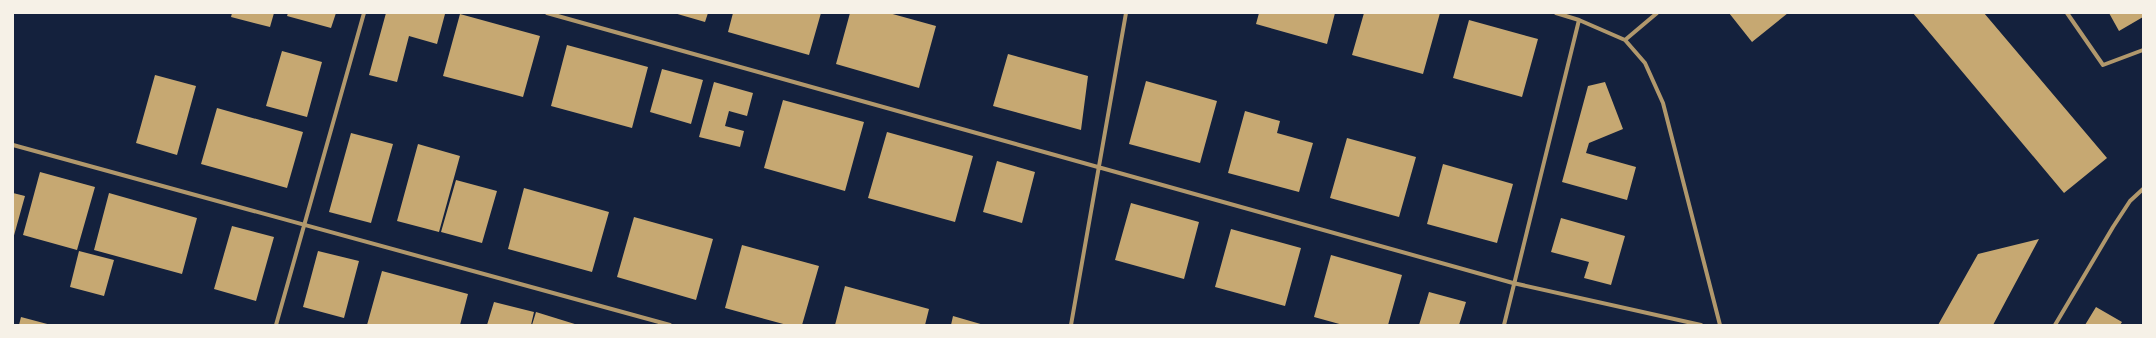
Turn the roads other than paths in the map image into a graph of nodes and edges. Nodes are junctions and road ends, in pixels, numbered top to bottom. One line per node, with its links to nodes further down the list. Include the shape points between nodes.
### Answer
1 (364, 13): 13 (street)
2 (547, 13): 11 (street)
3 (1126, 13): 11 (street)
4 (1556, 13): 7 (street)
5 (1657, 13): 8 (street)
6 (2067, 13): 9 (street, via 2103,66)
7 (1579, 20): 8 (street); 14 (street)
8 (1625, 40): 20 (street, via 1645,63 1663,103)
9 (2143, 50)
10 (13, 145): 13 (street)
11 (1099, 166): 14 (street); 17 (street)
12 (2143, 189): 21 (street, via 2130,201 2113,227)
13 (304, 224): 15 (street); 16 (street)
14 (1513, 282): 18 (street); 19 (street)
15 (276, 325)
16 (670, 325)
17 (1071, 325)
18 (1504, 325)
19 (1701, 325)
20 (1720, 325)
21 (2055, 325)

